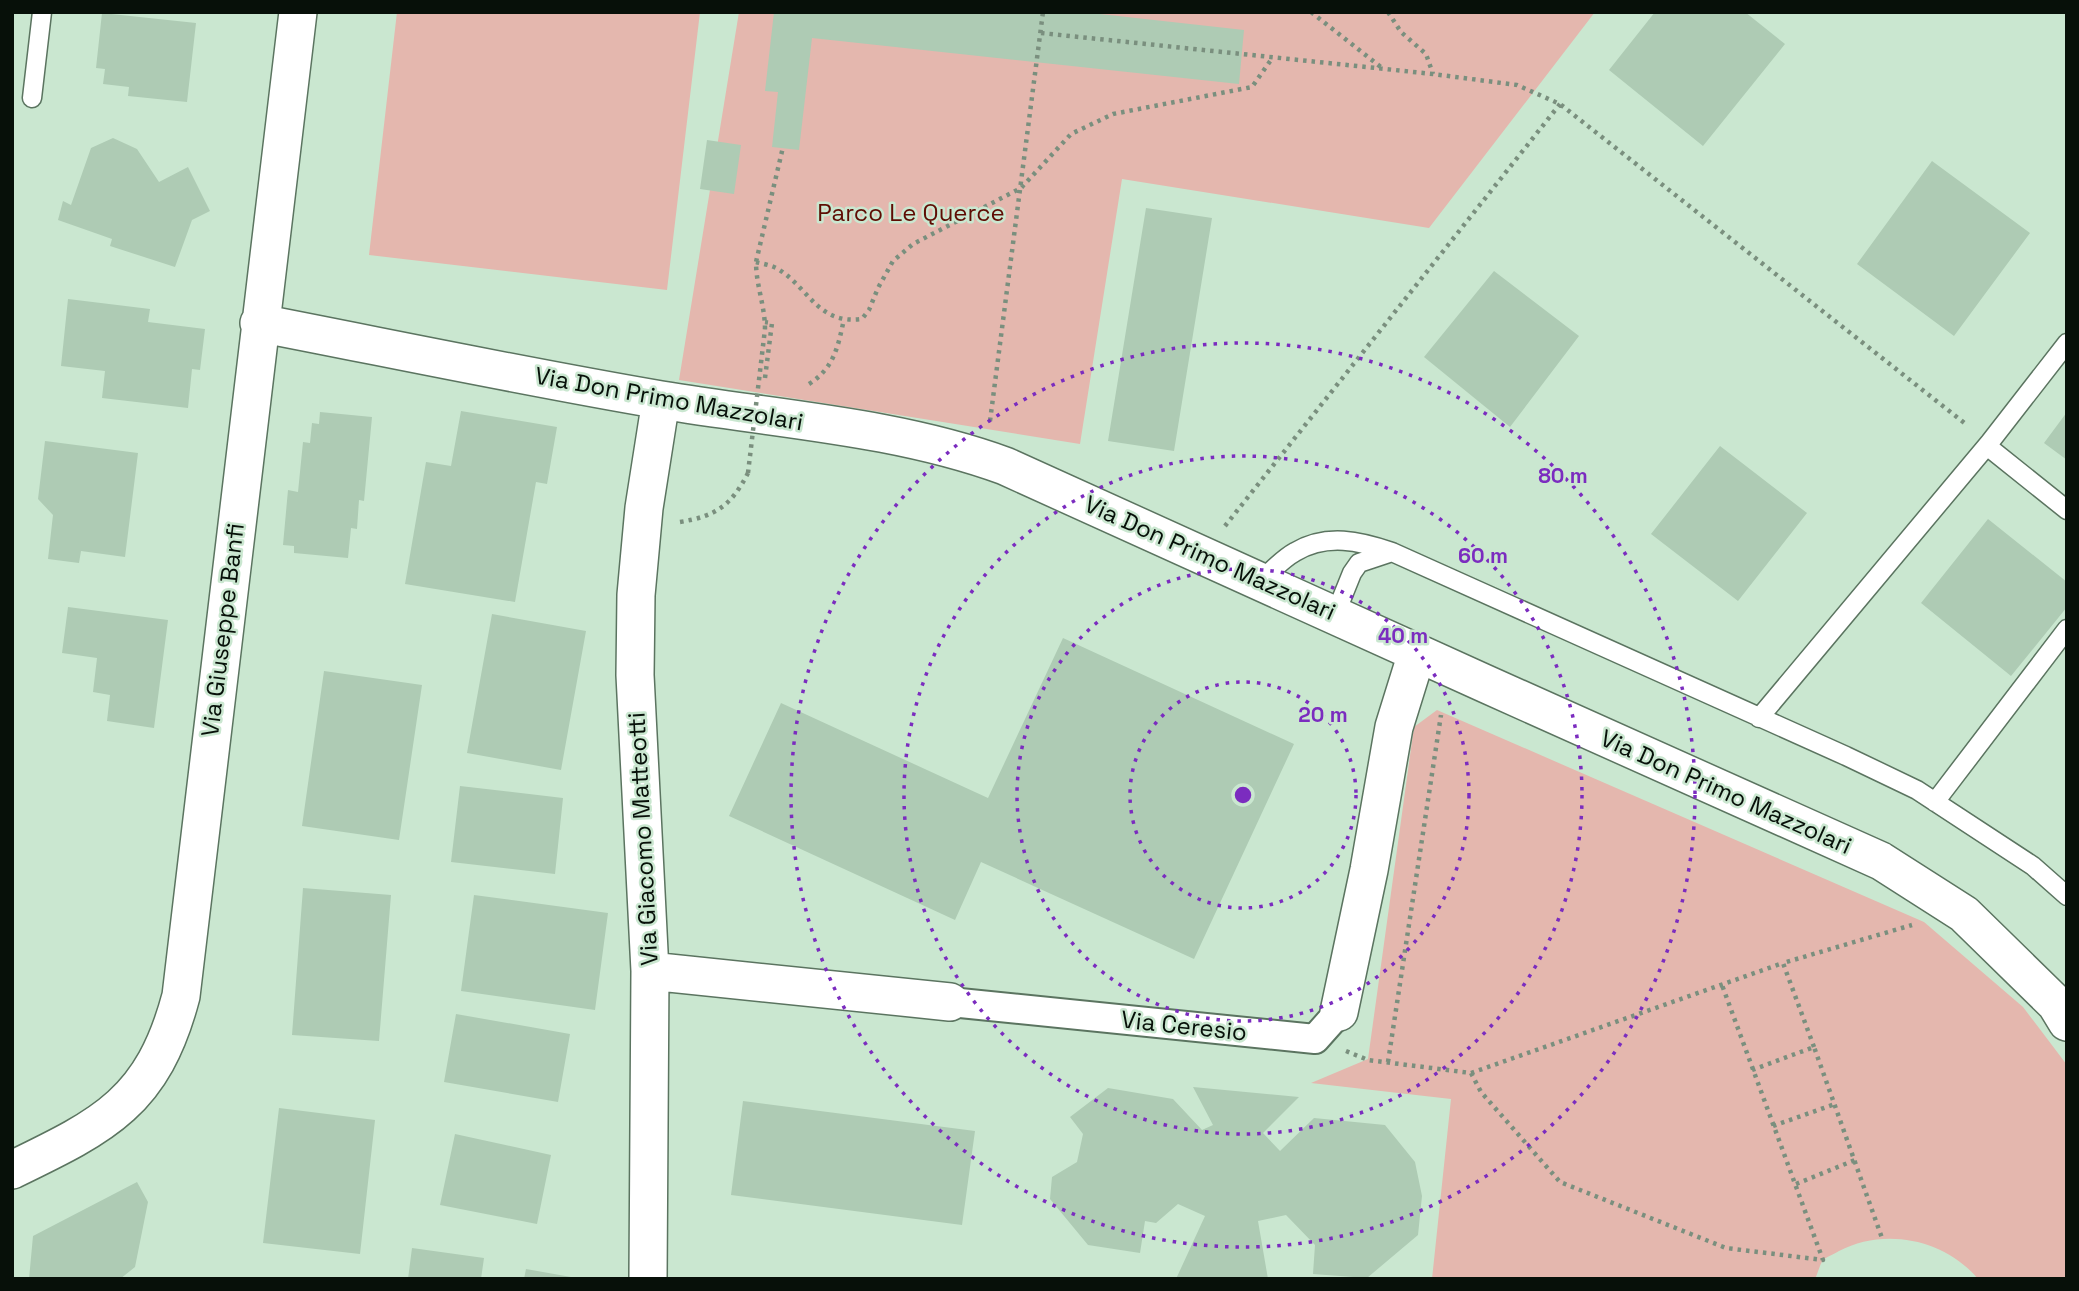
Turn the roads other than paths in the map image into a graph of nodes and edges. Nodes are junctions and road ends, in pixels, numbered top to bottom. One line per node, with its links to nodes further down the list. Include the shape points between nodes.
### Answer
1 (42, 12): 3 (lane)
2 (298, 12): 4 (street, Via Giuseppe Banfi)
3 (32, 98)
4 (259, 323): 6 (street, Via Don Primo Mazzolari); 21 (street, Via Giuseppe Banfi, via 181,996 172,1027 149,1074 124,1105)
5 (2067, 343): 7 (lane)
6 (661, 400): 10 (street, Via Don Primo Mazzolari, via 905,438 984,458); 17 (street, Via Giacomo Matteotti, via 636,595 635,675)
7 (1989, 444): 8 (lane); 14 (lane)
8 (2067, 510)
9 (1392, 552): 10 (lane, via 1356,540 1323,541 1295,552); 11 (lane, via 1359,562); 14 (lane)
10 (1260, 581): 11 (street, Via Don Primo Mazzolari)
11 (1335, 615): 13 (street, Via Don Primo Mazzolari)
12 (2067, 629): 15 (lane)
13 (1417, 653): 19 (street, via 1394,727); 20 (street, Via Don Primo Mazzolari, via 1881,860 1964,914 2056,1004)
14 (1759, 718): 15 (lane, via 1858,761)
15 (1936, 802): 16 (lane, via 2033,866)
16 (2067, 896)
17 (650, 971): 18 (street, Via Ceresio); 22 (street, Via Giacomo Matteotti)
18 (950, 1002): 19 (street, Via Ceresio, via 1315,1040)
19 (1339, 1012)
20 (2067, 1022)
21 (12, 1170)
22 (648, 1279)

